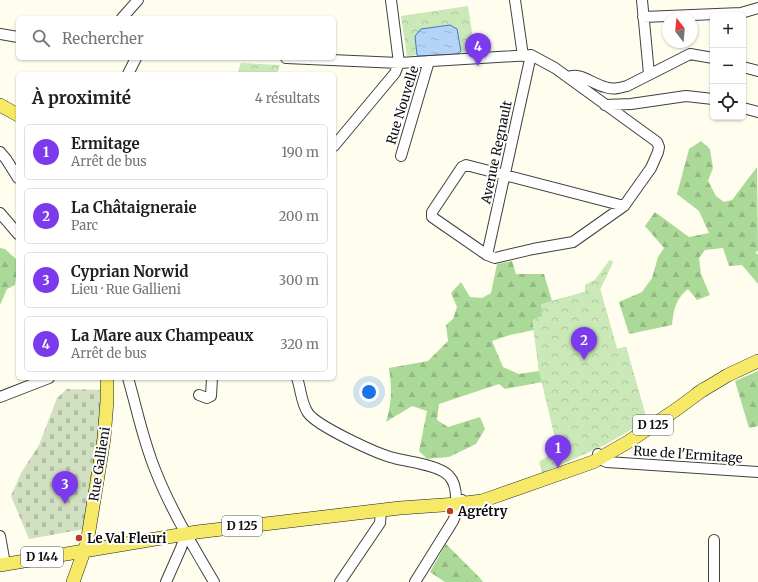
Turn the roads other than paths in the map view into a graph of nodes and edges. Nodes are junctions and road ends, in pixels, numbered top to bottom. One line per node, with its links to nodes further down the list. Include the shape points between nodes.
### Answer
1 (138, 0): 6 (street)
2 (391, 0): 15 (street)
3 (515, 0): 10 (street)
4 (642, 0): 7 (street)
5 (758, 8): 7 (street, via 741,13)
6 (124, 16)
7 (643, 17): 19 (street)
8 (0, 34): 9 (street)
9 (16, 37)
10 (527, 56): 14 (street); 20 (street, via 556,68); 31 (street, Avenue Regnault)
11 (710, 57): 19 (street, via 690,54)
12 (135, 60): 18 (street)
13 (332, 60): 15 (street)
14 (429, 62): 15 (street); 29 (street, Rue Nouvelle)
15 (400, 63): 27 (street, via 395,73)
16 (746, 68): 17 (street)
17 (758, 71)
18 (129, 72)
19 (649, 74): 20 (street, via 617,89 576,75)
20 (568, 77): 23 (street)
21 (710, 99): 23 (street, via 686,96)
22 (0, 104): 26 (main road)
23 (605, 105): 32 (street, via 657,142 659,147 651,168)
24 (746, 109): 25 (street)
25 (758, 112)
26 (16, 114)
27 (336, 144)
28 (0, 152): 30 (street)
29 (401, 156)
30 (16, 175)
31 (504, 175): 32 (street); 35 (street, Avenue Regnault); 35 (street, via 466,165 462,167 432,212 432,217)
32 (624, 206): 35 (street, via 573,242 495,258)
33 (0, 213): 34 (street)
34 (16, 232)
35 (487, 255)
36 (758, 362): 44 (main road, D 125, via 704,389)
37 (44, 380): 43 (street)
38 (107, 380): 54 (main road, Rue Gallieni, via 104,438)
39 (129, 380): 51 (street, via 146,447)
40 (212, 380): 42 (street, via 211,396 207,398)
41 (298, 380): 47 (street, via 305,407 316,421 375,452 438,469 448,475)
42 (199, 395)
43 (0, 397)
44 (606, 455): 45 (street, Rue de l'Ermitage); 46 (main road, D 125, via 586,465)
45 (758, 472)
46 (503, 492): 47 (main road, D 125); 48 (main road, D 125)
47 (461, 500): 48 (main road, D 125); 49 (main road, D 125, via 430,501); 50 (street)
48 (482, 501): 50 (street, via 474,504)
49 (381, 510): 51 (main road, D 125); 59 (street, via 380,523)
50 (453, 521): 60 (street)
51 (186, 534): 54 (main road, D 125); 57 (street); 58 (street)
52 (0, 536): 55 (street)
53 (714, 540): 61 (street)
54 (85, 550): 55 (main road, D 144); 56 (main road, Rue Gallieni)
55 (3, 564)
56 (73, 582)
57 (166, 582)
58 (214, 582)
59 (340, 582)
60 (414, 582)
61 (714, 582)

